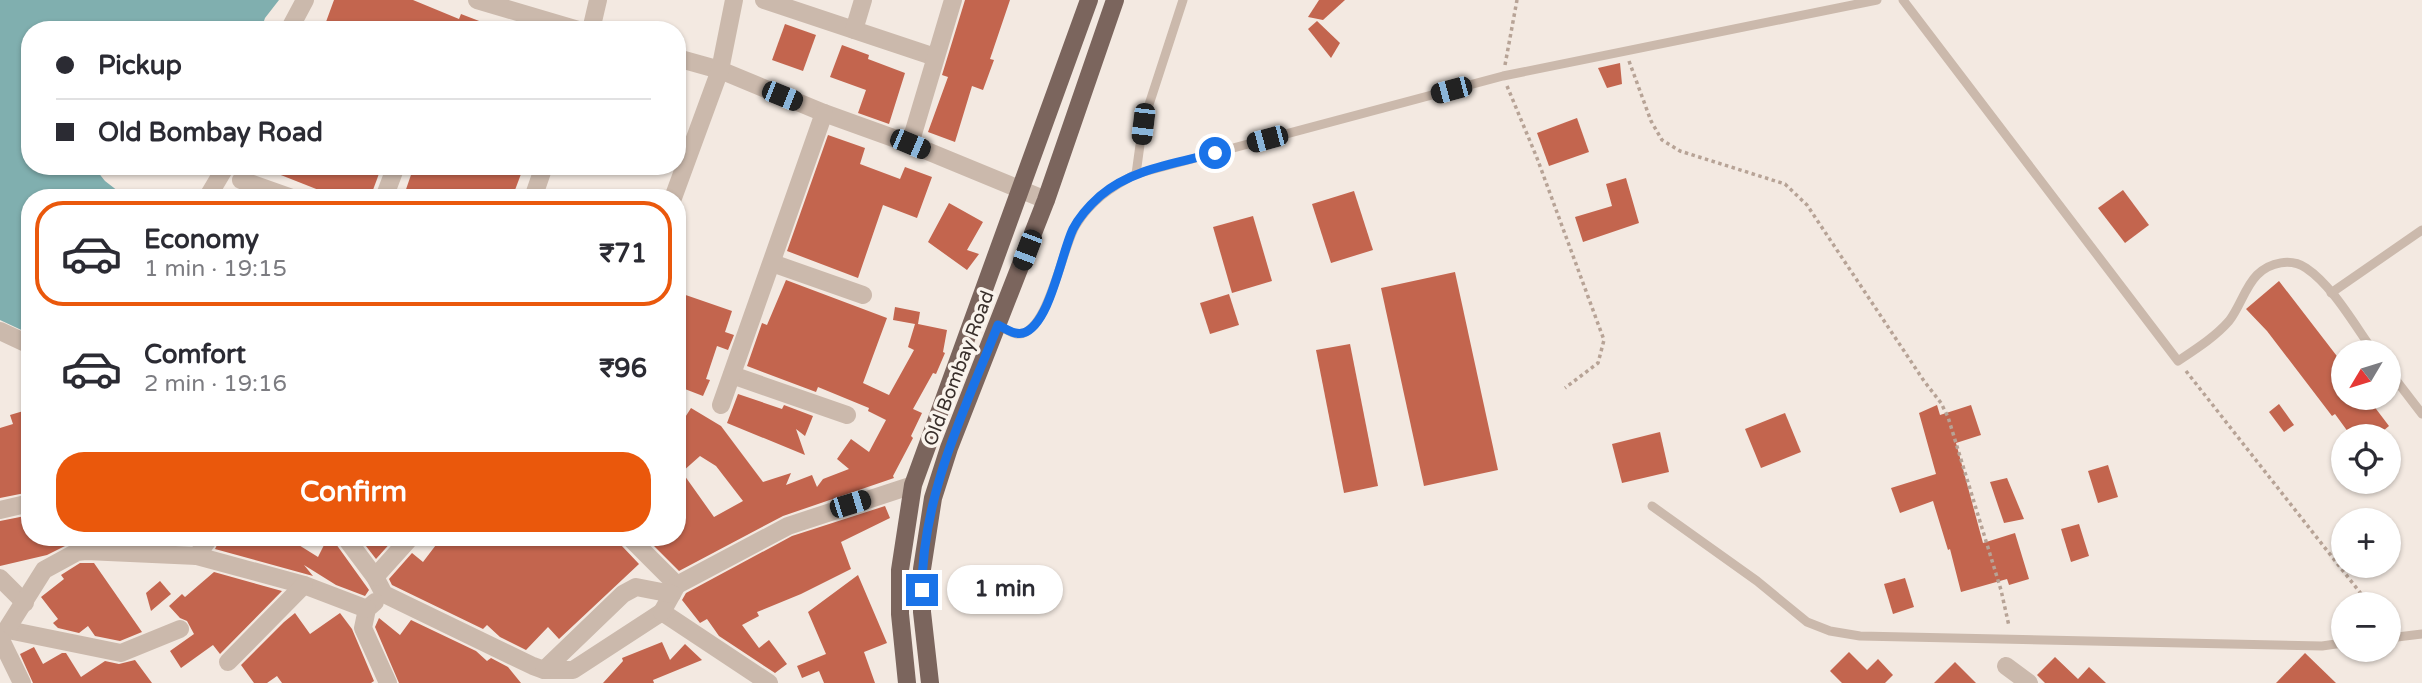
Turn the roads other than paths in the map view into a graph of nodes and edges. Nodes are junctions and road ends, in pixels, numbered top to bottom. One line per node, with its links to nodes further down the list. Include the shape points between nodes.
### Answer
1 (305, 0): 13 (street)
2 (477, 0): 14 (street)
3 (598, 0): 15 (street)
4 (734, 0): 19 (street)
5 (764, 0): 16 (street)
6 (863, 0): 16 (street)
7 (953, 0): 17 (street)
8 (1089, 0): 26 (main road, Old Bombay Road)
9 (1115, 0): 27 (main road, Old Bombay Road)
10 (1184, 0): 23 (lane, via 1143,124)
11 (1877, 0): 23 (lane, via 1503,76)
12 (1903, 0): 30 (lane, via 2178,361 2230,319 2258,274 2280,262 2306,268)
13 (294, 21)
14 (548, 21)
15 (593, 21)
16 (854, 30): 17 (street)
17 (935, 57): 21 (street)
18 (686, 61): 19 (street)
19 (720, 70): 20 (street); 22 (street)
20 (824, 113): 21 (street); 29 (street)
21 (910, 144): 26 (street)
22 (686, 163)
23 (1136, 174): 32 (lane, via 1108,189 1084,212 1039,322 1016,334)
24 (241, 180): 25 (street)
25 (266, 189)
26 (1021, 191): 27 (street); 41 (main road, Old Bombay Road)
27 (1046, 200): 32 (main road, Old Bombay Road)
28 (2422, 230): 30 (lane)
29 (772, 262): 31 (street); 36 (street)
30 (2331, 293): 34 (lane)
31 (863, 295)
32 (998, 325): 73 (main road, Old Bombay Road, via 933,498 922,569)
33 (0, 331): 35 (street)
34 (2365, 340)
35 (21, 341)
36 (732, 375): 38 (street); 40 (street)
37 (2401, 387): 39 (lane)
38 (721, 405)
39 (2422, 414)
40 (846, 415)
41 (913, 485): 55 (street, via 788,526); 72 (main road, Old Bombay Road, via 900,570)
42 (21, 505): 44 (street)
43 (1652, 506): 64 (lane, via 1807,622 1830,631 1860,636)
44 (0, 510)
45 (124, 546): 57 (street, via 77,552 44,570)
46 (138, 546): 51 (street)
47 (204, 546): 51 (street)
48 (352, 546): 52 (street)
49 (403, 546): 52 (street)
50 (637, 546): 55 (street)
51 (197, 556): 54 (street)
52 (375, 577): 56 (street)
53 (0, 578): 57 (street)
54 (304, 585): 58 (street); 65 (street)
55 (675, 589): 59 (street); 67 (street, via 636,587 623,594)
56 (384, 594): 58 (street); 67 (street)
57 (25, 603): 62 (street)
58 (367, 609): 70 (street, via 363,628)
59 (662, 612): 68 (street); 71 (street)
60 (180, 629): 62 (street, via 121,653)
61 (2422, 634): 63 (lane)
62 (3, 637): 69 (street)
63 (2401, 637)
64 (2331, 645)
65 (228, 662)
66 (2006, 666): 74 (street)
67 (544, 670): 68 (street)
68 (567, 677)
69 (22, 683)
70 (388, 683)
71 (769, 683)
72 (907, 683)
73 (930, 683)
74 (2029, 683)

